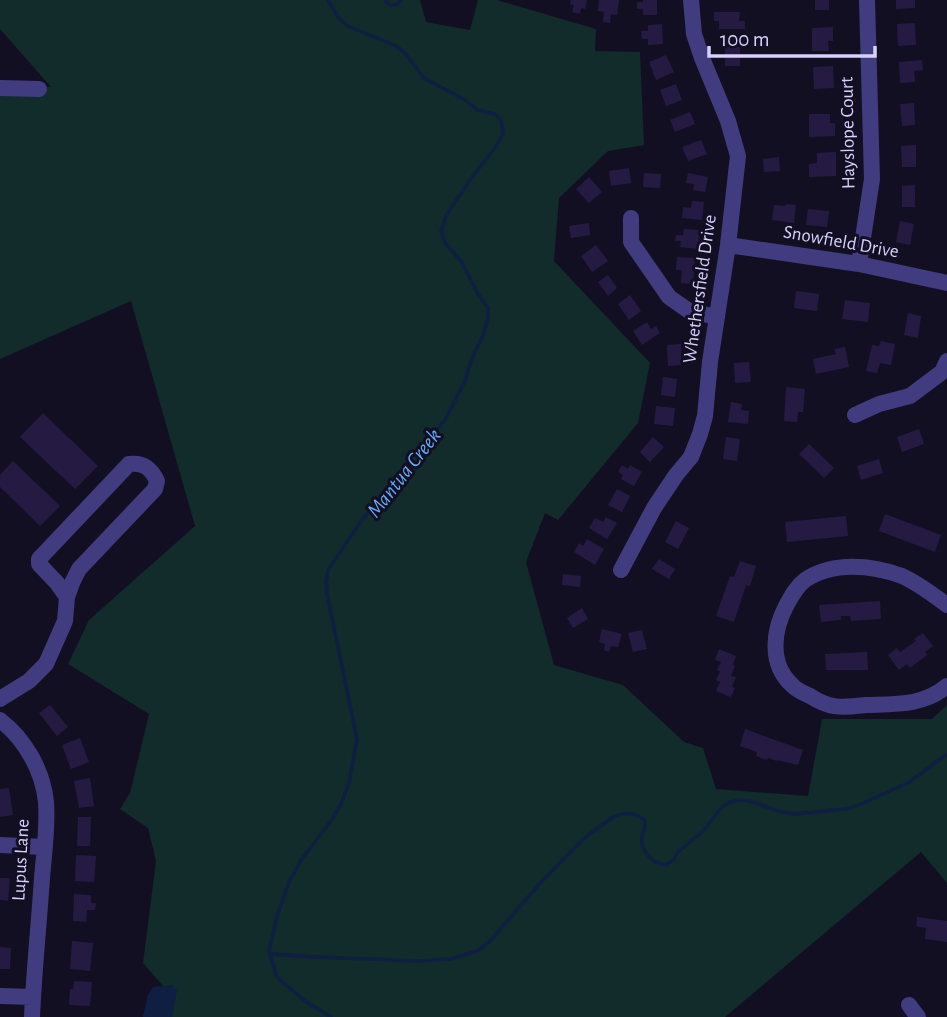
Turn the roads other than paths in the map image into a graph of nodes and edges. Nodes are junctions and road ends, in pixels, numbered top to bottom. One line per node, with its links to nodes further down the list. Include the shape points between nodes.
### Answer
1 (691, 0): 6 (street, Whethersfield Drive, via 694,34 738,156)
2 (867, 0): 7 (street, Hayslope Court, via 872,180)
3 (0, 88): 4 (street)
4 (39, 89)
5 (631, 218): 9 (street, via 631,242 668,297 689,312)
6 (728, 245): 7 (street, Snowfield Drive); 9 (street, Whethersfield Drive)
7 (859, 264): 8 (street, Snowfield Drive)
8 (947, 283)
9 (717, 317): 12 (street, Whethersfield Drive, via 700,434 691,457 654,508)
10 (947, 362): 11 (street, via 942,372 910,396)
11 (855, 415)
12 (621, 570)
13 (67, 597): 13 (street, via 79,569 155,489 154,474 138,462 129,464 39,559 38,565); 16 (street, via 65,621 46,664)
14 (947, 605): 15 (street, via 903,577 859,566 839,568 795,589 780,621 775,651 792,686 837,707 917,702)
15 (947, 686)
16 (0, 699)
17 (0, 720): 19 (street, Lupus Lane, via 24,745 42,783)
18 (0, 845): 19 (street)
19 (44, 847): 21 (street, Lupus Lane)
20 (0, 996): 21 (street)
21 (33, 998): 22 (street, Lupus Lane)
22 (32, 1017)

